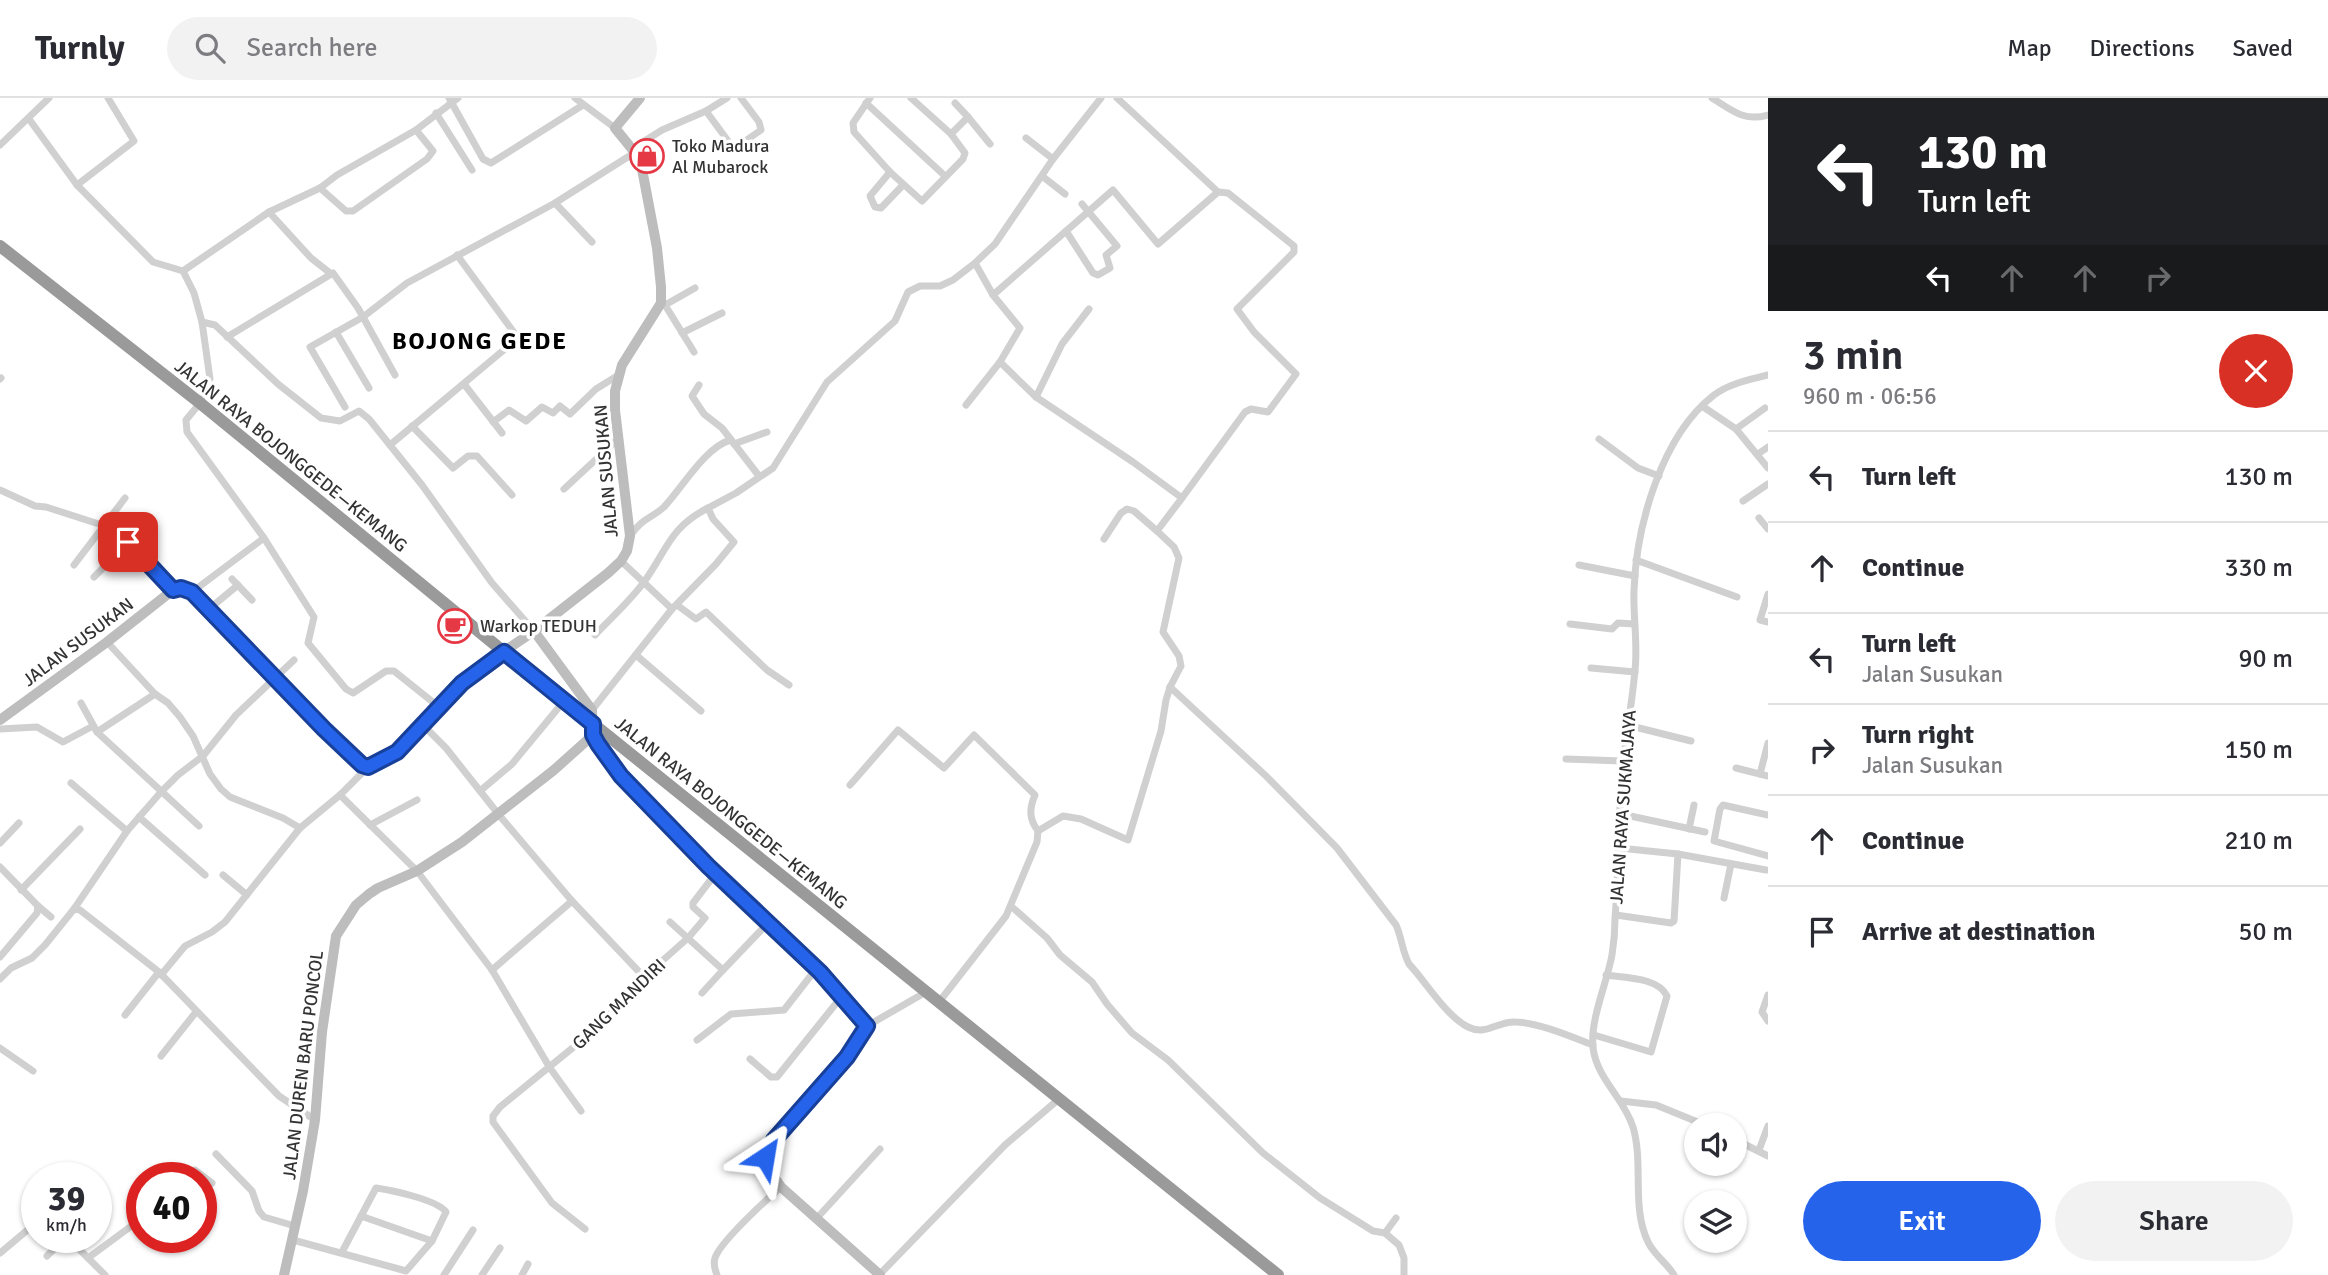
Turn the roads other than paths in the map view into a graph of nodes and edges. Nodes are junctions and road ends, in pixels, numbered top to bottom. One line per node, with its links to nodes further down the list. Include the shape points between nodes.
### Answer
1 (49, 98): 19 (street)
2 (575, 98): 14 (street)
3 (640, 98): 20 (street)
4 (727, 98): 15 (street)
5 (741, 98): 15 (street, via 761,130 738,146 731,145)
6 (911, 98): 22 (street)
7 (1101, 98): 27 (street)
8 (1117, 98): 35 (street)
9 (1712, 98): 17 (street, via 1742,117)
10 (111, 99): 33 (street, via 134,141)
11 (453, 99): 14 (street, via 483,159 491,163); 16 (street)
12 (868, 101): 29 (street, via 853,123 853,132); 30 (street)
13 (955, 103): 18 (street)
14 (583, 105): 20 (street)
15 (706, 111): 26 (street, via 662,130)
16 (436, 113): 21 (street); 28 (street)
17 (1768, 115)
18 (968, 117): 22 (street); 24 (street)
19 (29, 119): 25 (street); 33 (street)
20 (615, 128): 26 (street)
21 (416, 130): 34 (street); 34 (street, via 433,151 427,159 353,211 345,211)
22 (951, 134): 30 (street, via 965,153)
23 (1026, 138): 27 (street)
24 (990, 144)
25 (0, 145)
26 (633, 151): 37 (street); 50 (street, via 646,179)
27 (1053, 159): 31 (street)
28 (472, 170)
29 (890, 172): 32 (street); 32 (street, via 870,196 875,207 881,208)
30 (945, 176): 32 (street, via 922,201)
31 (1042, 176): 36 (street); 45 (street, via 1014,220)
32 (904, 185)
33 (77, 186): 46 (street, via 153,261)
34 (320, 188): 40 (street)
35 (1218, 192): 39 (street, via 1160,244 1113,190); 91 (street, via 1228,193 1295,248 1237,309 1296,374 1268,412 1245,412)
36 (1065, 194)
37 (555, 203): 42 (street); 44 (street)
38 (1082, 204): 39 (street)
39 (1088, 211): 41 (street); 41 (street, via 1116,245 1106,256 1109,268 1093,273)
40 (269, 212): 46 (street); 47 (street)
41 (1066, 231): 49 (street)
42 (592, 242)
43 (0, 246): 67 (highway, JALAN RAYA BOJONGGEDE—KEMANG)
44 (457, 255): 53 (street, via 407,283); 63 (street, via 518,338)
45 (975, 263): 49 (street); 84 (street, via 940,286 920,286 908,292 895,321 827,382 779,460)
46 (183, 271): 54 (street)
47 (330, 273): 53 (street); 57 (street)
48 (695, 288): 50 (street)
49 (993, 295): 59 (street, via 1020,328)
50 (663, 304): 56 (street); 62 (street, JALAN SUSUKAN)
51 (1089, 309): 66 (street, via 1062,344)
52 (722, 313): 56 (street)
53 (363, 317): 55 (street); 60 (street)
54 (202, 322): 57 (street, via 215,325); 67 (street, via 210,379)
55 (336, 332): 65 (street); 70 (street, via 310,347)
56 (682, 333): 58 (street)
57 (227, 337): 80 (street, via 321,418 340,421 359,411)
58 (694, 352)
59 (1000, 362): 66 (street); 68 (street)
60 (395, 375)
61 (1768, 375): 69 (street, JALAN RAYA SUKMAJAYA, via 1727,387)
62 (617, 376): 72 (street, via 570,414 561,406 553,413 542,408 526,421 509,410); 77 (street, JALAN SUSUKAN)
63 (464, 384): 72 (street); 73 (street)
64 (699, 385): 79 (street, via 692,396)
65 (369, 388)
66 (1036, 397): 91 (street)
67 (200, 403): 99 (street, via 186,420 187,432); 122 (highway, JALAN RAYA BOJONGGEDE—KEMANG)
68 (966, 405)
69 (1702, 406): 74 (street); 85 (street, JALAN RAYA SUKMAJAYA, via 1676,440)
70 (345, 407)
71 (1766, 408): 74 (street)
72 (493, 422): 76 (street)
73 (412, 426): 80 (street); 89 (street, via 453,468 468,456 477,456)
74 (1737, 429): 82 (street)
75 (767, 432): 79 (street)
76 (502, 433)
77 (619, 438): 87 (street); 98 (street, JALAN SUSUKAN)
78 (1599, 439): 85 (street, via 1638,468)
79 (732, 442): 84 (street); 98 (street, via 717,445 663,507 643,519)
80 (390, 445): 119 (street, via 492,583)
81 (1768, 447): 82 (street)
82 (1758, 454): 83 (street)
83 (1768, 468)
84 (759, 476): 93 (street)
85 (1659, 476): 102 (street, JALAN RAYA SUKMAJAYA)
86 (1768, 484): 92 (street)
87 (564, 489)
88 (0, 490): 95 (street, via 35,506)
89 (512, 495)
90 (125, 498): 95 (street)
91 (1182, 498): 97 (street)
92 (1743, 501)
93 (708, 508): 108 (street, via 675,531); 114 (street, via 734,542)
94 (1759, 518): 96 (street)
95 (105, 526): 101 (street); 104 (street)
96 (1768, 529)
97 (1157, 531): 100 (street, via 1127,509); 129 (street, via 1179,558 1163,629 1181,661)
98 (630, 536): 103 (street, JALAN SUSUKAN)
99 (264, 538): 110 (street); 133 (street, via 314,617 308,643 346,689 353,693 386,671 394,671)
100 (1104, 539)
101 (128, 542): 107 (street); 109 (street)
102 (1636, 560): 106 (street, JALAN RAYA SUKMAJAYA); 112 (street)
103 (621, 561): 108 (street); 119 (street, JALAN SUSUKAN)
104 (74, 565)
105 (1579, 565): 106 (street)
106 (1635, 576): 118 (street, JALAN RAYA SUKMAJAYA)
107 (94, 577)
108 (643, 583): 114 (street); 120 (street)
109 (173, 590): 110 (street); 121 (street, JALAN SUSUKAN)
110 (192, 592): 115 (street)
111 (1768, 594): 116 (street, via 1760,620)
112 (1737, 597)
113 (252, 600): 115 (street, via 235,582)
114 (674, 607): 123 (street); 128 (street, via 696,619 706,612)
115 (209, 609): 127 (street)
116 (1768, 621)
117 (1570, 624): 118 (street, via 1612,629 1618,623)
118 (1634, 624): 126 (street, JALAN RAYA SUKMAJAYA)
119 (534, 631): 122 (street, JALAN SUSUKAN); 134 (street)
120 (595, 635)
121 (107, 642): 130 (street); 136 (street, JALAN SUSUKAN)
122 (504, 652): 131 (highway, JALAN RAYA BOJONGGEDE—KEMANG); 133 (street, JALAN SUSUKAN, via 474,672)
123 (636, 655): 134 (street); 135 (street)
124 (294, 660): 127 (street)
125 (1591, 668): 126 (street)
126 (1635, 672): 138 (street, JALAN RAYA SUKMAJAYA)
127 (274, 678): 144 (street); 147 (street)
128 (789, 685)
129 (1170, 687): 168 (street, via 1128,841 1081,819 1063,816); 212 (street, via 1346,858 1396,925 1409,964 1456,1019 1484,1031 1517,1022)
130 (155, 694): 140 (street); 144 (street, via 180,717)
131 (564, 701): 141 (highway, JALAN RAYA BOJONGGEDE—KEMANG); 152 (street, via 512,764)
132 (81, 702): 140 (street)
133 (439, 707): 137 (street, JALAN SUSUKAN)
134 (593, 710): 141 (street)
135 (701, 711)
136 (0, 719)
137 (423, 725): 147 (street, JALAN SUSUKAN, via 397,752); 152 (street)
138 (1628, 725): 142 (street); 146 (street, JALAN RAYA SUKMAJAYA)
139 (0, 729): 140 (street, via 37,727 63,742)
140 (95, 729): 153 (street)
141 (593, 729): 158 (street, JALAN DUREN BARU PONCOL, via 554,770); 178 (street, via 621,776); 201 (highway, JALAN RAYA BOJONGGEDE—KEMANG)
142 (1691, 741)
143 (1768, 743): 149 (street)
144 (203, 756): 153 (street); 164 (street, via 210,774 230,797)
145 (1566, 759): 146 (street)
146 (1623, 761): 157 (street, JALAN RAYA SUKMAJAYA)
147 (368, 767): 154 (street)
148 (1736, 768): 149 (street)
149 (1764, 775)
150 (71, 783): 167 (street)
151 (850, 785): 168 (street, via 898,730 944,768 974,735 1035,795 1030,820)
152 (480, 791): 158 (street)
153 (161, 792): 160 (street); 163 (street)
154 (340, 795): 162 (street); 164 (street)
155 (417, 800): 162 (street)
156 (1694, 805): 166 (street)
157 (1621, 814): 166 (street); 171 (street, JALAN RAYA SUKMAJAYA)
158 (499, 815): 177 (street, JALAN DUREN BARU PONCOL); 184 (street)
159 (1768, 816): 173 (street, via 1723,805 1714,841)
160 (139, 817): 167 (street); 179 (street)
161 (19, 823): 170 (street)
162 (370, 825): 177 (street)
163 (199, 827)
164 (300, 828): 182 (street)
165 (80, 829): 181 (street)
166 (1689, 829): 169 (street)
167 (127, 831): 187 (street)
168 (1038, 831): 186 (street)
169 (1705, 832)
170 (0, 843)
171 (1619, 848): 172 (street); 188 (street, JALAN RAYA SUKMAJAYA)
172 (1678, 854): 174 (street); 188 (street, via 1674,921)
173 (1768, 856)
174 (1731, 864): 176 (street); 183 (street)
175 (0, 867): 181 (street)
176 (1766, 870)
177 (417, 871): 196 (street); 222 (street, JALAN DUREN BARU PONCOL, via 369,894 336,936)
178 (716, 873): 191 (street); 192 (street, via 693,903 705,918)
179 (205, 875)
180 (223, 875): 182 (street)
181 (21, 890): 185 (street)
182 (247, 895): 197 (street, via 225,922 184,946)
183 (1724, 898)
184 (572, 901): 196 (street); 199 (street)
185 (38, 906): 189 (street); 193 (street)
186 (1012, 907): 205 (street); 237 (street, via 1092,982 1132,1033 1168,1060 1263,1153 1320,1198 1373,1231)
187 (74, 909): 197 (street); 200 (street, via 32,958)
188 (1616, 915): 198 (street, JALAN RAYA SUKMAJAYA)
189 (51, 917)
190 (670, 922): 192 (street)
191 (768, 923): 194 (street); 195 (street)
192 (688, 938): 195 (street); 199 (street, GANG MANDIRI)
193 (0, 957)
194 (816, 969): 204 (street); 211 (street, via 784,1010 731,1014)
195 (723, 970): 202 (street)
196 (492, 971): 216 (street)
197 (160, 973): 206 (street); 207 (street)
198 (1606, 975): 210 (street, JALAN RAYA SUKMAJAYA); 210 (street, via 1661,986 1667,996 1651,1052)
199 (644, 977): 216 (street, GANG MANDIRI, via 597,1028)
200 (0, 979)
201 (926, 992): 205 (highway, JALAN RAYA BOJONGGEDE—KEMANG); 209 (street)
202 (702, 993)
203 (1768, 995): 208 (street, via 1762,1013)
204 (842, 996): 209 (street); 215 (street, via 777,1077)
205 (939, 1002): 218 (highway, JALAN RAYA BOJONGGEDE—KEMANG)
206 (196, 1012): 214 (street); 222 (street, via 279,1096)
207 (125, 1014)
208 (1768, 1021)
209 (867, 1026): 229 (street, via 847,1057 768,1148 766,1163)
210 (1594, 1035): 212 (street, JALAN RAYA SUKMAJAYA)
211 (697, 1040)
212 (1593, 1045): 219 (street, JALAN RAYA SUKMAJAYA, via 1600,1073)
213 (0, 1048): 217 (street)
214 (161, 1056)
215 (750, 1059)
216 (550, 1068): 220 (street); 234 (street, GANG MANDIRI, via 500,1107 492,1119 545,1196)
217 (33, 1071)
218 (1059, 1099): 256 (street, via 1005,1145); 257 (highway, JALAN RAYA BOJONGGEDE—KEMANG)
219 (1621, 1101): 221 (street, via 1656,1105); 259 (street, JALAN RAYA SUKMAJAYA, via 1638,1147 1642,1221 1648,1241)
220 (581, 1111)
221 (1684, 1116)
222 (315, 1120): 233 (street, JALAN DUREN BARU PONCOL)
223 (1768, 1126): 226 (street)
224 (1747, 1145): 226 (street)
225 (880, 1149): 231 (street)
226 (1759, 1150): 228 (street)
227 (216, 1154): 233 (street, via 252,1191 264,1217)
228 (1768, 1156)
229 (780, 1187): 231 (street); 255 (street, via 719,1251 714,1259)
230 (361, 1216): 240 (street); 240 (street, via 376,1188 430,1202 446,1212); 242 (street)
231 (817, 1218): 256 (street)
232 (1396, 1218): 237 (street)
233 (295, 1226): 239 (street, JALAN DUREN BARU PONCOL)
234 (586, 1229)
235 (126, 1230): 247 (street)
236 (473, 1230): 252 (street)
237 (1385, 1233): 258 (street, via 1402,1250)
238 (21, 1235): 243 (street)
239 (293, 1240): 242 (street); 251 (street, JALAN DUREN BARU PONCOL)
240 (432, 1241): 249 (street)
241 (500, 1248): 253 (street)
242 (342, 1252): 249 (street)
243 (0, 1253)
244 (50, 1253): 246 (street)
245 (83, 1253): 247 (street)
246 (47, 1256)
247 (88, 1258): 250 (street)
248 (528, 1264): 254 (street)
249 (408, 1274)
250 (106, 1275)
251 (284, 1275)
252 (444, 1275)
253 (482, 1275)
254 (522, 1275)
255 (717, 1275)
256 (880, 1275)
257 (1278, 1275)
258 (1404, 1275)
259 (1674, 1275)

